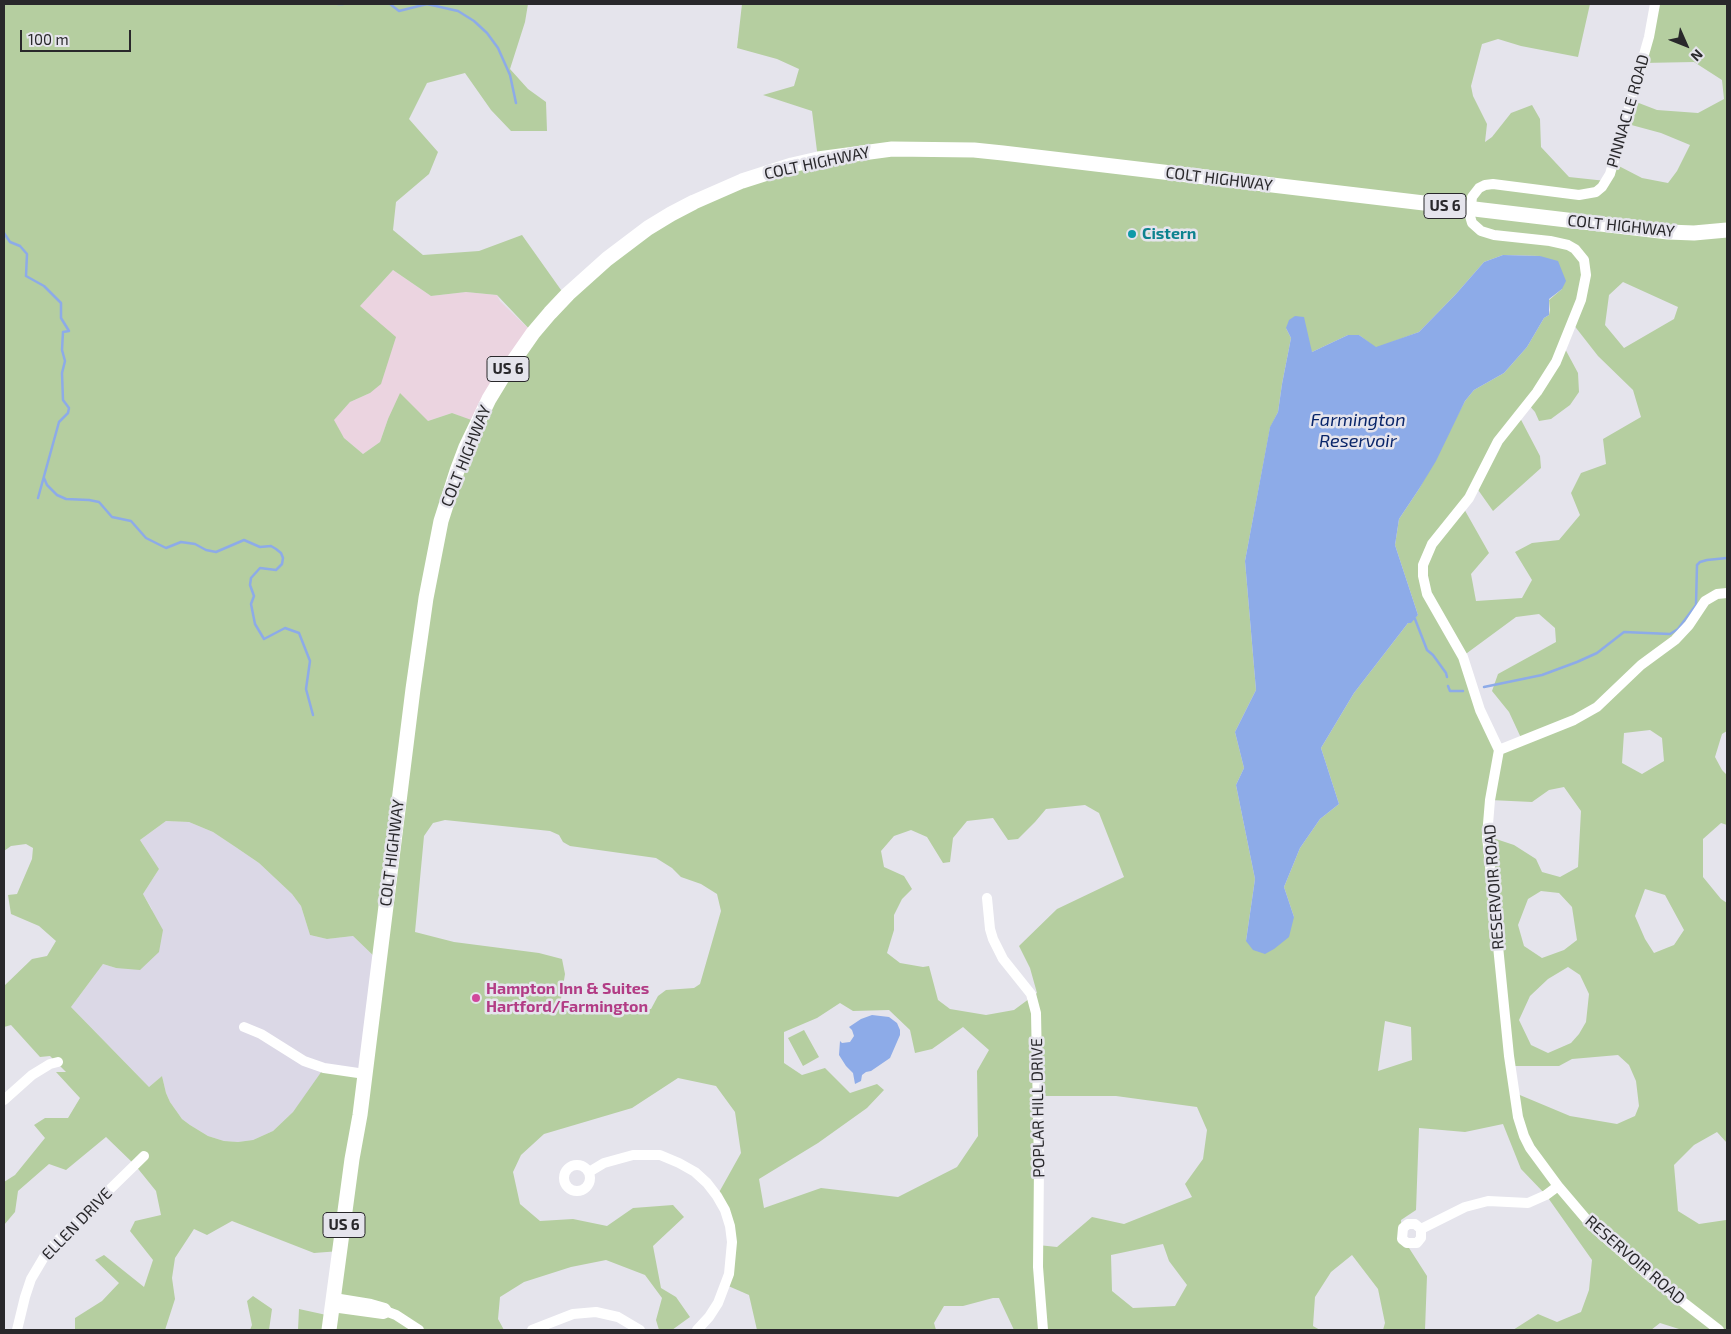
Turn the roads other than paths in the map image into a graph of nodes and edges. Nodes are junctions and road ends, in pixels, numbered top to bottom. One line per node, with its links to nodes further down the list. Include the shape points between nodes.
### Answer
1 (1655, 4): 2 (street, PINNACLE ROAD, via 1649,37 1610,174 1602,187 1596,192 1579,195 1485,185 1472,197)
2 (1471, 209): 3 (highway, COLT HIGHWAY / US 6, via 1668,232); 5 (street, via 1472,223 1484,232 1560,243 1575,249 1584,260 1586,275 1581,300 1556,362 1498,441 1470,498 1432,544 1423,565 1424,587 1463,657 1480,710); 9 (highway, COLT HIGHWAY / US 6, via 1003,153 892,149 818,159 742,181 686,206 621,248 568,294 518,355 477,423 449,496 426,598)
3 (1727, 230)
4 (1727, 593): 5 (street, via 1705,601 1689,626 1597,707 1574,720)
5 (1499, 750): 13 (street, RESERVOIR ROAD, via 1487,836 1511,1066 1524,1136)
6 (987, 898): 22 (street, POPLAR HILL DRIVE, via 993,939 1003,959 1031,994 1036,1013 1038,1267)
7 (244, 1027): 9 (street, via 262,1034 304,1061 324,1068)
8 (58, 1062): 10 (street, via 32,1075)
9 (365, 1074): 15 (highway, COLT HIGHWAY / US 6)
10 (4, 1100)
11 (144, 1156): 16 (street, ELLEN DRIVE, via 48,1252 30,1279)
12 (589, 1172): 21 (street, via 604,1163 633,1154 660,1156 695,1172 717,1196 730,1226 729,1274 718,1303)
13 (1558, 1186): 14 (street, via 1528,1203 1488,1201 1465,1207); 23 (street, RESERVOIR ROAD, via 1592,1226 1622,1253)
14 (1420, 1229)
15 (333, 1302): 17 (highway, COLT HIGHWAY / US 6); 18 (street, via 383,1314 388,1312)
16 (17, 1330)
17 (329, 1330)
18 (418, 1330)
19 (532, 1330): 20 (street, via 573,1314 596,1312 618,1317)
20 (640, 1330)
21 (697, 1330)
22 (1043, 1330)
23 (1719, 1330)

